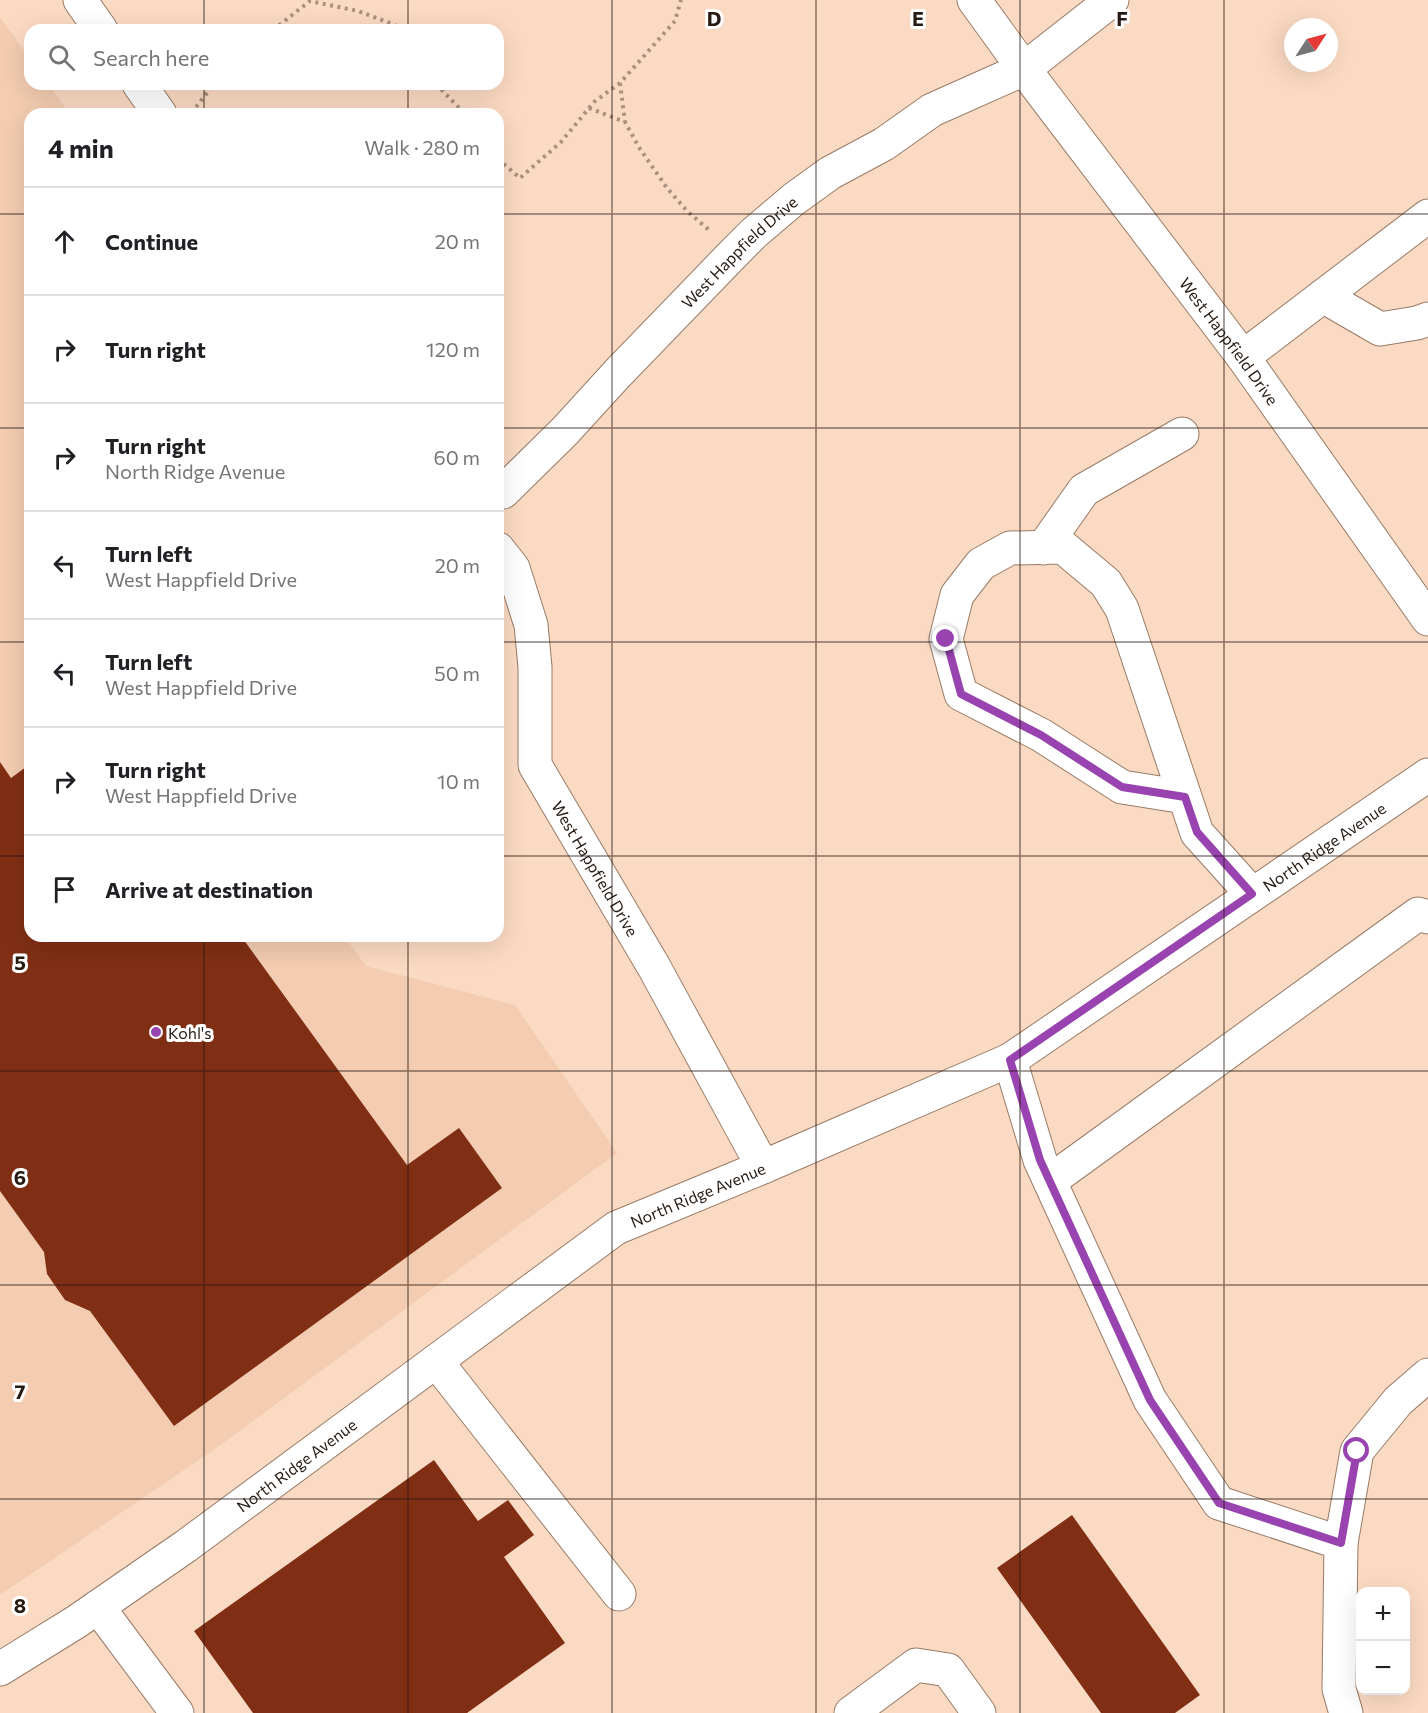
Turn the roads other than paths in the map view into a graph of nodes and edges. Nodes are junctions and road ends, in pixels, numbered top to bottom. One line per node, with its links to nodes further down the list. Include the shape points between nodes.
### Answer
1 (80, 0): 4 (street)
2 (974, 0): 5 (street, West Happfield Drive)
3 (1112, 0): 5 (street)
4 (97, 24)
5 (1024, 69): 11 (street, West Happfield Drive); 13 (street, West Happfield Drive, via 932,110 794,199 733,254)
6 (143, 90): 7 (street)
7 (156, 108)
8 (1428, 216): 9 (street)
9 (1323, 296): 10 (street, via 1380,329); 11 (street)
10 (1428, 319)
11 (1243, 357): 16 (street, West Happfield Drive)
12 (1182, 434): 14 (street, via 1084,490)
13 (504, 491)
14 (1043, 548): 18 (street, via 1063,547 1106,583 1122,609); 18 (street, via 1010,548 981,564 957,595 946,639 961,694 1041,735 1122,787)
15 (504, 556): 22 (street, West Happfield Drive, via 513,567 531,625 535,765 654,967)
16 (1428, 619)
17 (1428, 775): 19 (street, North Ridge Avenue)
18 (1185, 797): 19 (street, via 1197,832)
19 (1252, 894): 21 (street, North Ridge Avenue)
20 (1428, 917): 23 (street, via 1418,914)
21 (1010, 1060): 22 (street, North Ridge Avenue); 23 (street)
22 (763, 1167): 24 (street, North Ridge Avenue, via 616,1228)
23 (1050, 1181): 26 (street, via 1150,1400 1219,1503)
24 (436, 1361): 27 (street); 28 (street, North Ridge Avenue)
25 (1428, 1376): 26 (street, via 1398,1401 1357,1451)
26 (1341, 1543): 33 (street, via 1339,1689)
27 (619, 1594)
28 (98, 1607): 29 (street, North Ridge Avenue); 30 (street)
29 (0, 1669)
30 (176, 1713)
31 (851, 1713): 32 (street, via 916,1665 948,1670)
32 (979, 1713)
33 (1346, 1713)

